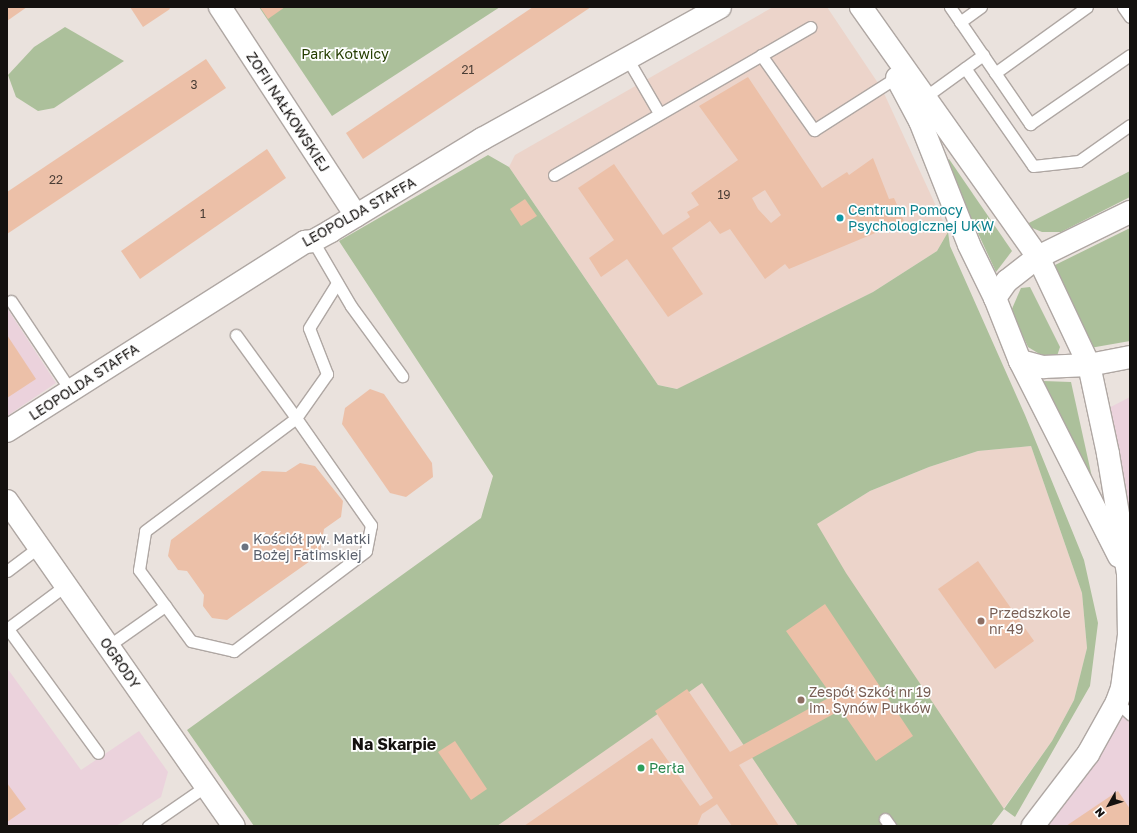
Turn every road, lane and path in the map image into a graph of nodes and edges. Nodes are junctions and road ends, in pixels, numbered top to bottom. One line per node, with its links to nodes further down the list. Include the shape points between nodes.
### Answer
1 (220, 7): 23 (street, ZOFII NAŁKOWSKIEJ)
2 (720, 7): 14 (street, LEOPOLDA STAFFA)
3 (860, 7): 18 (street); 27 (street, via 920,121 969,245)
4 (950, 7): 9 (lane)
5 (981, 7): 9 (lane)
6 (1087, 7): 16 (lane)
7 (1123, 7): 8 (lane)
8 (1130, 17)
9 (960, 22): 12 (lane)
10 (810, 27): 11 (lane)
11 (761, 55): 17 (lane, via 814,130); 19 (lane)
12 (982, 55): 15 (lane); 16 (lane)
13 (1130, 55): 16 (lane, via 1030,124)
14 (627, 58): 19 (lane); 23 (street, LEOPOLDA STAFFA, via 482,139)
15 (965, 68): 18 (lane); 20 (lane, via 1033,166 1078,161)
16 (995, 73)
17 (889, 82)
18 (925, 97): 25 (street)
19 (659, 113): 21 (lane)
20 (1130, 125)
21 (554, 174)
22 (1130, 212): 25 (street)
23 (356, 216): 24 (street, LEOPOLDA STAFFA)
24 (313, 241): 26 (lane); 34 (street, LEOPOLDA STAFFA, via 305,242)
25 (1038, 257): 27 (street, via 1007,281); 32 (street)
26 (337, 283): 33 (lane); 35 (lane, via 309,328 327,374)
27 (995, 298): 31 (street)
28 (11, 301): 34 (lane)
29 (236, 335): 35 (lane)
30 (1130, 357): 32 (street)
31 (1020, 361): 32 (street, via 1043,368); 40 (street)
32 (1089, 365): 40 (street, via 1108,454)
33 (402, 376)
34 (71, 391): 36 (street, LEOPOLDA STAFFA)
35 (296, 418): 42 (lane, via 145,531 140,570); 42 (lane, via 371,525 366,551 234,651 191,641)
36 (7, 432)
37 (7, 500): 38 (street, OGRODY)
38 (39, 547): 39 (lane); 41 (street, OGRODY)
39 (7, 571)
40 (1129, 582): 45 (street)
41 (66, 585): 43 (lane); 44 (street, OGRODY)
42 (165, 606): 44 (lane)
43 (7, 629): 47 (lane)
44 (108, 646): 48 (street, OGRODY)
45 (1127, 665): 46 (street)
46 (1124, 708): 51 (street)
47 (98, 753)
48 (206, 786): 49 (lane); 50 (street, OGRODY)
49 (148, 826)
50 (234, 826)
51 (1033, 826)

